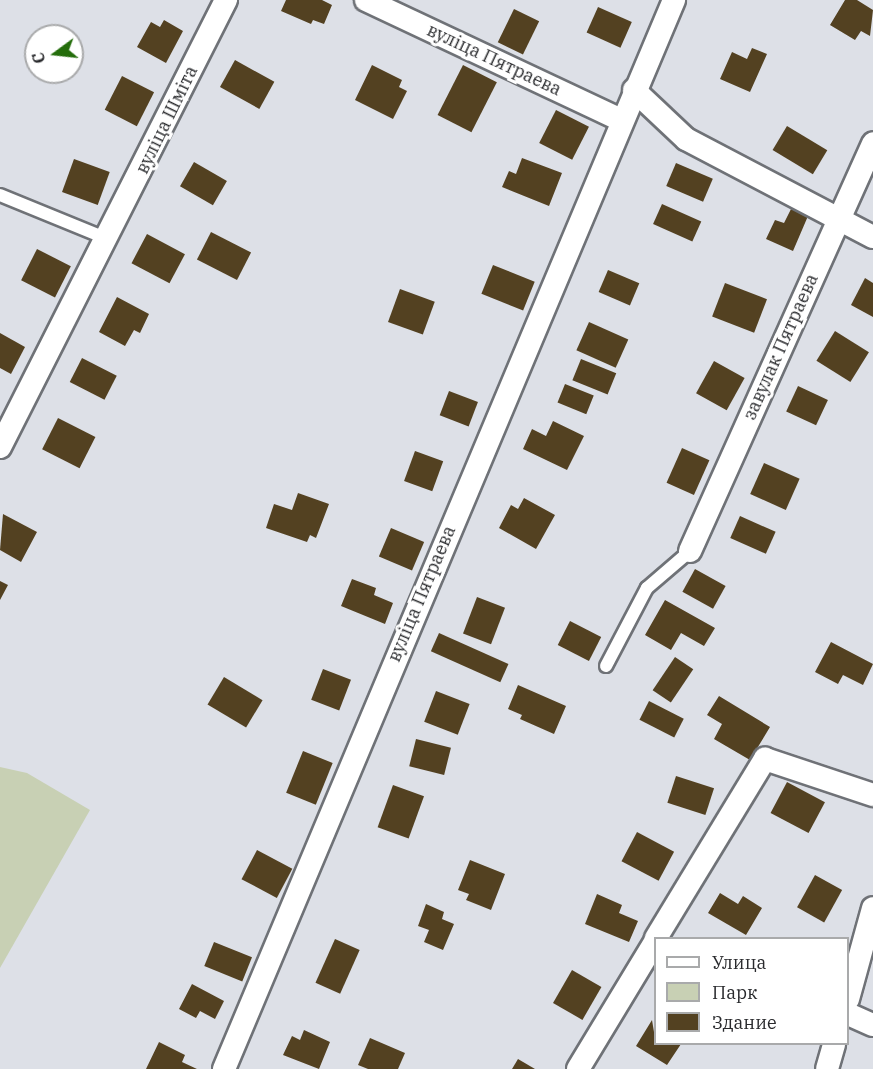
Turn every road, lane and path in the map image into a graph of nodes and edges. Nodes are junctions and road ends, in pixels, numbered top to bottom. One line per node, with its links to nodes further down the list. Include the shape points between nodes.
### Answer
1 (226, 0): 10 (street, вуліца Шміта)
2 (366, 0): 5 (street, вуліца Пятраева)
3 (674, 0): 4 (street, вуліца Пятраева)
4 (634, 90): 5 (street, вуліца Пятраева); 8 (street, via 686,139)
5 (621, 120): 22 (street, вуліца Пятраева)
6 (873, 143): 8 (street, завулак Пятраева)
7 (0, 195): 10 (lane)
8 (839, 218): 9 (street); 12 (street, завулак Пятраева)
9 (873, 237)
10 (108, 239): 11 (street, вуліца Шміта)
11 (0, 447)
12 (690, 551): 13 (lane, via 647,588)
13 (606, 666)
14 (873, 795): 16 (street, via 765,759)
15 (873, 908): 18 (street)
16 (657, 937)
17 (654, 942): 23 (street)
18 (849, 995)
19 (849, 1014): 20 (street)
20 (873, 1024)
21 (834, 1045): 24 (street)
22 (224, 1069)
23 (578, 1069)
24 (827, 1069)

